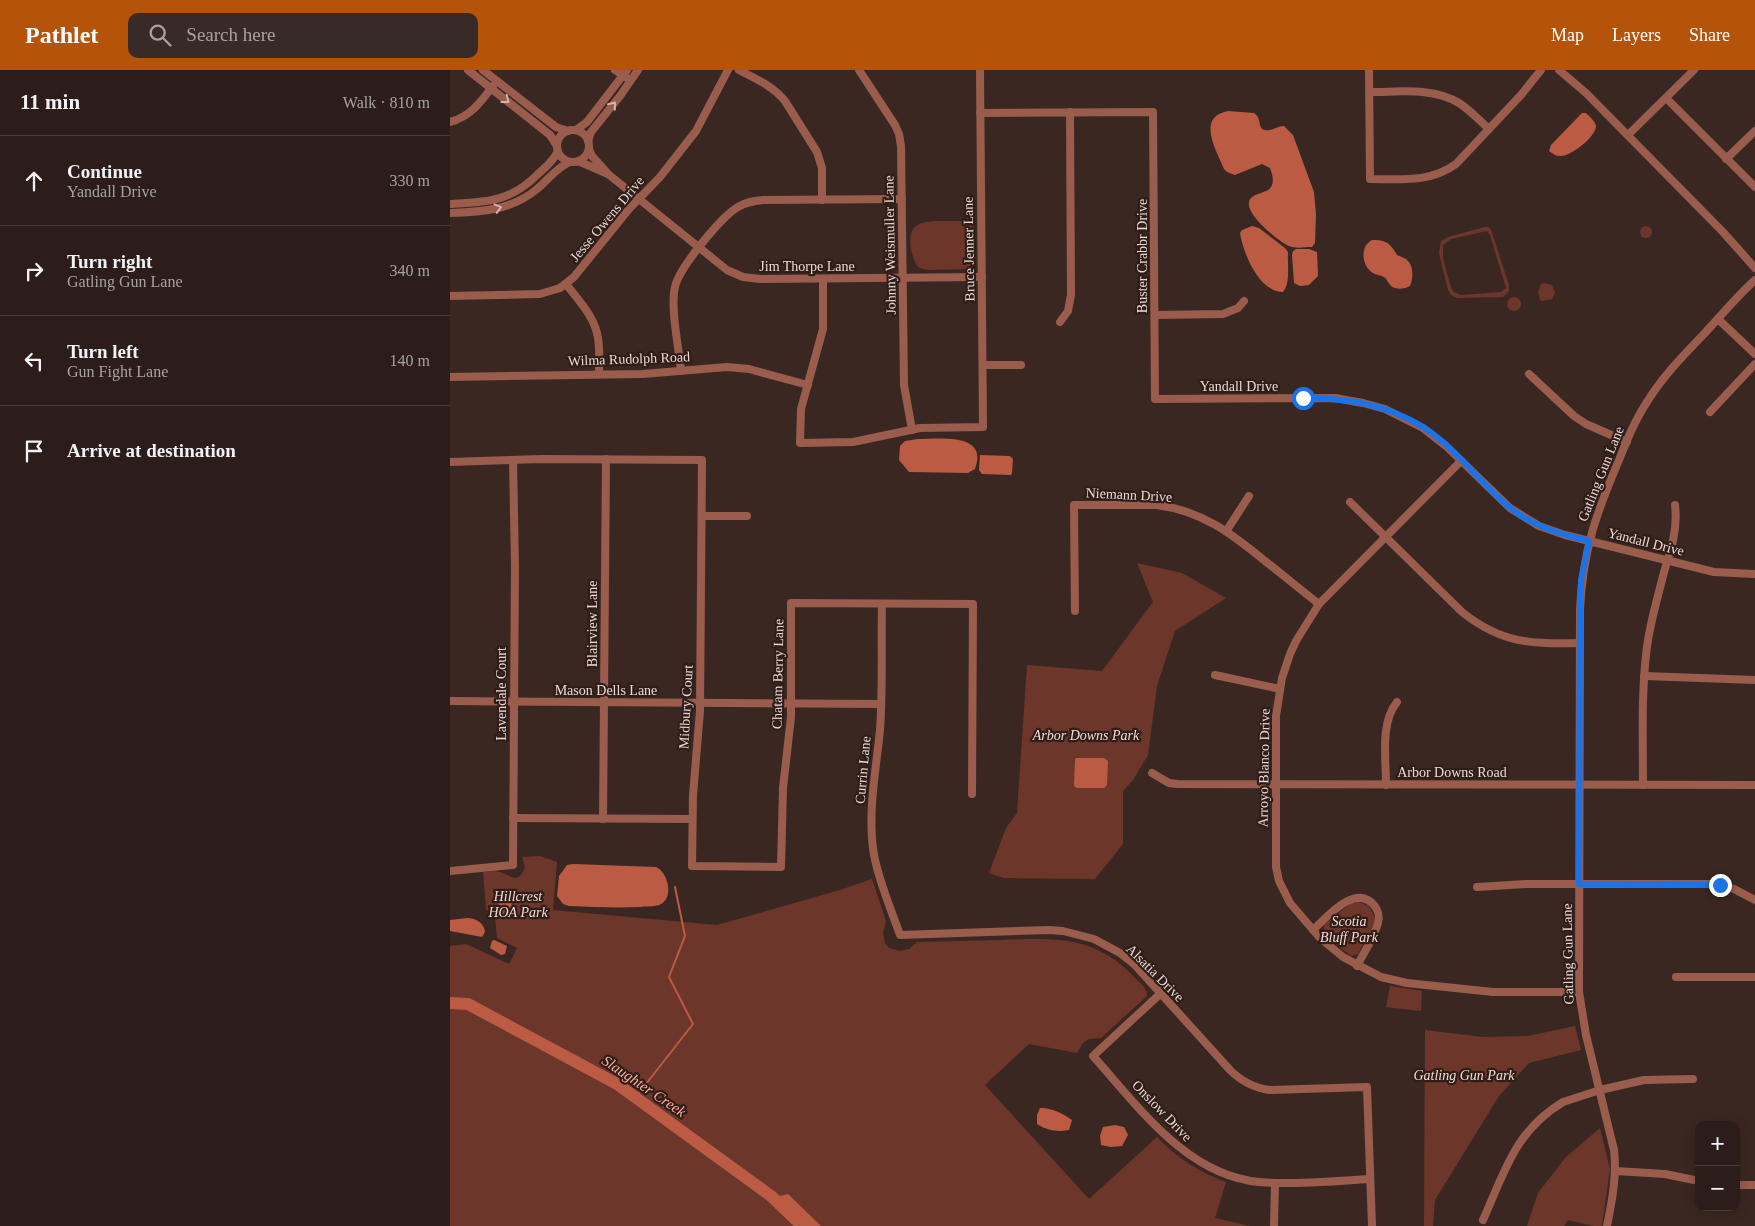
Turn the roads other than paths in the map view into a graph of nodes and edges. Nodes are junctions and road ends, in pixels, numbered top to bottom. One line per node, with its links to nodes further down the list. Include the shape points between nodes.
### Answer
1 (468, 70): 16 (street)
2 (483, 70): 15 (street)
3 (615, 70): 13 (street)
4 (638, 70): 14 (street)
5 (728, 70): 32 (street, Jesse Owens Drive, via 696,131)
6 (739, 70): 34 (street, via 770,86 785,101 817,152 822,168)
7 (860, 70): 33 (street, Johnny Weismuller Lane, via 899,134)
8 (980, 70): 20 (street, Bruce Jenner Lane)
9 (1370, 70): 17 (street)
10 (1541, 70): 22 (street)
11 (1559, 70): 25 (street)
12 (1694, 70): 18 (street)
13 (625, 73): 14 (street); 23 (street, via 587,122)
14 (631, 81): 26 (street, one-way to 14, via 591,132)
15 (497, 82): 16 (street); 23 (street, via 556,127)
16 (491, 88): 21 (street, via 470,112); 27 (street, one-way to 27, via 550,135)
17 (1370, 92): 22 (street, via 1427,92 1443,96 1459,103); 22 (street, via 1370,179 1422,178 1444,172 1464,157)
18 (1666, 98): 25 (street); 28 (street)
19 (1070, 112): 20 (street); 46 (street, Buster Crabbr Drive, via 1152,112); 48 (street, via 1071,295 1068,311)
20 (980, 113): 39 (street, Bruce Jenner Lane)
21 (450, 122)
22 (1489, 129)
23 (572, 131): 26 (street, via 584,134); 27 (street, via 559,138)
24 (1755, 132): 28 (street)
25 (1628, 135): 38 (street)
26 (588, 145): 29 (street, via 585,157); 30 (street, Jim Thorpe Lane, via 592,156)
27 (557, 149): 29 (street, via 562,158); 35 (street, via 552,161 528,184 509,195 485,202)
28 (1726, 159): 31 (street)
29 (574, 161): 30 (street, Jim Thorpe Lane); 36 (street, one-way to 29, via 503,208 533,192 563,164)
30 (608, 174): 32 (street, Jim Thorpe Lane)
31 (1755, 187)
32 (639, 198): 37 (street, Jim Thorpe Lane); 43 (street, Jesse Owens Drive)
33 (902, 199): 34 (street); 40 (street, Johnny Weismuller Lane)
34 (822, 200): 37 (street, via 746,203 724,218)
35 (450, 204)
36 (450, 213)
37 (699, 247): 41 (street, Jim Thorpe Lane, via 727,270 742,277); 53 (street, via 675,286)
38 (1755, 268)
39 (982, 277): 40 (street, Jim Thorpe Lane); 50 (street, Bruce Jenner Lane)
40 (902, 278): 41 (street, Jim Thorpe Lane); 60 (street, Johnny Weismuller Lane, via 904,385)
41 (823, 279): 57 (street, via 822,329)
42 (1755, 280): 47 (street, Gatling Gun Lane)
43 (566, 284): 44 (street, Jesse Owens Drive, via 540,294); 54 (street, via 595,325)
44 (450, 296)
45 (1244, 301): 46 (street, via 1238,308 1223,314)
46 (1155, 315): 58 (street, Buster Crabbr Drive)
47 (1718, 319): 49 (street); 61 (street, Gatling Gun Lane, via 1657,387 1637,418)
48 (1060, 322)
49 (1755, 354)
50 (983, 364): 51 (street); 60 (street, Bruce Jenner Lane, via 983,428)
51 (1021, 364)
52 (1755, 364): 59 (street)
53 (681, 371): 54 (street, Wilma Rudolph Road); 57 (street, Wilma Rudolph Road, via 738,368)
54 (599, 374): 56 (street, Wilma Rudolph Road)
55 (1529, 374): 61 (street, via 1574,416)
56 (450, 377)
57 (808, 384): 60 (street, via 800,417 800,443 852,442)
58 (1155, 399): 64 (street, Yandall Drive, via 1324,398 1362,403 1390,411 1423,428)
59 (1710, 412)
60 (912, 430)
61 (1627, 442): 73 (street, Gatling Gun Lane, via 1598,508)
62 (606, 459): 63 (street); 69 (street, Midbury Court, via 702,460); 86 (street, Blairview Lane)
63 (513, 460): 65 (street); 85 (street, Lavendale Court)
64 (1461, 461): 72 (street, Arroyo Blanco Drive); 73 (street, Yandall Drive, via 1523,517 1556,533)
65 (450, 462)
66 (1250, 496): 71 (street)
67 (1350, 502): 72 (street)
68 (1675, 505): 74 (street, via 1676,525)
69 (702, 516): 70 (street); 88 (street, Midbury Court)
70 (747, 516)
71 (1227, 530): 77 (street, Niemann Drive); 78 (street, Niemann Drive, via 1194,514 1169,507 1074,505)
72 (1385, 536): 77 (street, Arroyo Blanco Drive); 79 (street, via 1462,612 1492,632 1540,644)
73 (1589, 541): 74 (street, Yandall Drive); 79 (street, Gatling Gun Lane, via 1581,580)
74 (1668, 560): 75 (street, Yandall Drive, via 1714,572); 81 (street, via 1650,631)
75 (1755, 574)
76 (882, 604): 89 (street, Chatam Berry Lane, via 791,603); 90 (street, Currin Lane); 97 (street, Chatam Berry Lane, via 973,604)
77 (1320, 604): 83 (street, Arroyo Blanco Drive, via 1296,641)
78 (1075, 611)
79 (1580, 643): 94 (street, Gatling Gun Lane)
80 (1215, 675): 83 (street)
81 (1644, 676): 82 (street); 95 (street)
82 (1755, 680)
83 (1280, 689): 92 (street, Arroyo Blanco Drive, via 1275,724)
84 (450, 702): 85 (street, Mason Dells Lane)
85 (514, 702): 86 (street, Mason Dells Lane); 98 (street, Lavendale Court)
86 (604, 702): 88 (street, Mason Dells Lane); 99 (street, Blairview Lane)
87 (1397, 702): 93 (street, via 1386,724)
88 (700, 703): 89 (street, Mason Dells Lane); 100 (street, Midbury Court)
89 (791, 704): 90 (street, Mason Dells Lane); 101 (street, Chatam Berry Lane, via 783,788)
90 (881, 704): 107 (street, Currin Lane, via 873,788 874,855)
91 (1152, 774): 92 (street, Arbor Downs Road, via 1176,784)
92 (1275, 784): 93 (street, Arbor Downs Road); 106 (street, Arroyo Blanco Drive, via 1275,854 1279,880 1290,903)
93 (1386, 785): 94 (street, Arbor Downs Road)
94 (1579, 785): 95 (street, Arbor Downs Road); 103 (street, Gatling Gun Lane)
95 (1643, 785): 96 (street, Arbor Downs Road)
96 (1755, 785)
97 (972, 794)
98 (513, 818): 99 (street); 102 (street, Lavendale Court, via 513,865)
99 (604, 818): 100 (street)
100 (692, 819): 101 (street, Midbury Court, via 692,866)
101 (781, 866)
102 (450, 871)
103 (1579, 884): 104 (street); 105 (street, via 1720,885); 111 (street, Gatling Gun Lane)
104 (1476, 887)
105 (1755, 900)
106 (1313, 930): 108 (street, Arroyo Blanco Drive, via 1331,949); 108 (street, via 1350,899 1362,898 1373,904 1378,924)
107 (900, 935): 112 (street, Alsatia Drive, via 1063,931 1094,939 1120,953)
108 (1358, 966): 111 (street, Arroyo Blanco Drive, via 1381,977 1439,986 1511,993)
109 (1676, 977): 110 (street)
110 (1755, 977)
111 (1579, 992): 114 (street, Gatling Gun Lane)
112 (1160, 994): 116 (street, Alsatia Drive, via 1238,1078 1253,1086 1279,1090 1367,1087); 118 (street, Onslow Drive, via 1093,1056 1162,1132 1185,1152 1229,1175)
113 (1693, 1079): 114 (street, via 1644,1080)
114 (1600, 1090): 115 (street, Gatling Gun Lane); 121 (street, via 1564,1102 1545,1114 1521,1139)
115 (1616, 1171): 117 (street, via 1665,1174); 124 (street, Gatling Gun Lane)
116 (1370, 1179): 118 (street, Onslow Drive); 123 (street)
117 (1695, 1180)
118 (1275, 1183): 122 (street)
119 (1740, 1185): 120 (street)
120 (1755, 1185)
121 (1483, 1220)
122 (1274, 1226)
123 (1372, 1226)
124 (1607, 1226)

